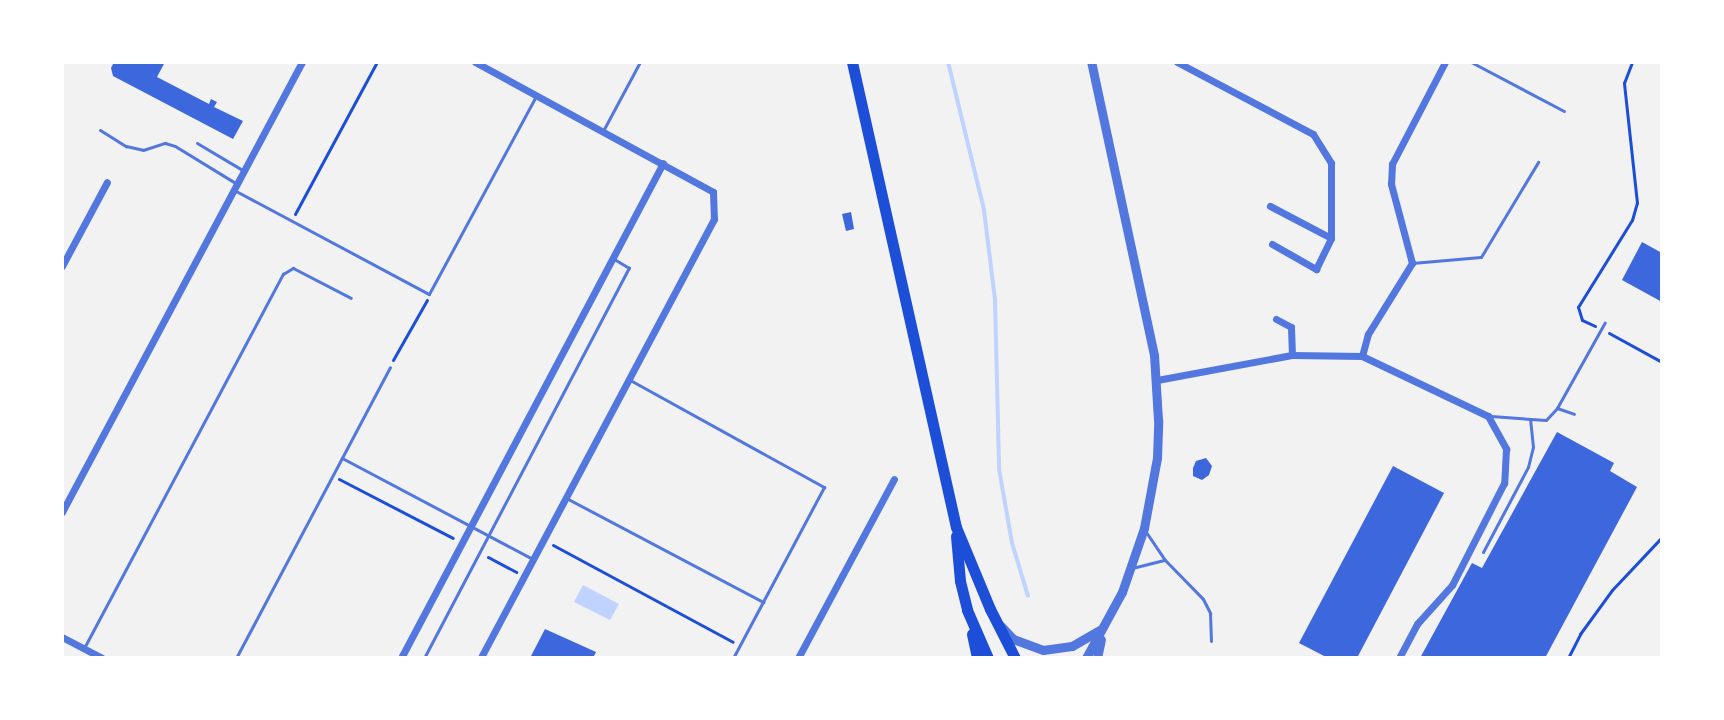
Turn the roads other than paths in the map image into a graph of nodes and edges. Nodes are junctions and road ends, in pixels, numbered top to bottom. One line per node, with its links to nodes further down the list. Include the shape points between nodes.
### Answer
1 (302, 62): 17 (street)
2 (475, 62): 10 (street)
3 (633, 62): 9 (lane)
4 (852, 62): 43 (main road)
5 (1091, 62): 33 (street)
6 (1177, 62): 21 (street, via 1313,134 1331,163)
7 (1445, 62): 24 (street, via 1392,164 1391,184)
8 (1471, 62): 11 (lane)
9 (639, 63): 13 (lane)
10 (537, 95): 13 (street); 19 (lane, via 429,294)
11 (1564, 111)
12 (100, 130): 19 (lane, via 143,150 165,143 175,146)
13 (603, 130): 16 (street)
14 (197, 143): 17 (lane)
15 (1538, 162): 24 (lane, via 1481,257)
16 (663, 163): 23 (street); 32 (street, via 713,192 714,219)
17 (244, 171): 19 (street)
18 (107, 182): 25 (street)
19 (235, 187): 41 (street)
20 (1270, 206): 21 (street)
21 (1331, 238): 22 (street, via 1316,269)
22 (1272, 244)
23 (614, 259): 42 (street); 45 (lane, via 629,268)
24 (1412, 263): 30 (street, via 1368,334)
25 (62, 266)
26 (351, 298): 56 (lane, via 293,268 283,274)
27 (1276, 319): 29 (street, via 1291,327)
28 (1605, 322): 34 (lane)
29 (1292, 355): 30 (street); 33 (street)
30 (1362, 356): 36 (street)
31 (390, 367): 38 (lane)
32 (630, 380): 40 (street); 50 (lane, via 824,487)
33 (1157, 380): 44 (street, via 1157,458)
34 (1557, 408): 35 (lane); 37 (lane, via 1546,420)
35 (1574, 414)
36 (1488, 416): 37 (lane); 69 (street, via 1506,449 1504,483 1452,585 1417,624)
37 (1530, 420): 46 (lane, via 1533,447 1528,467)
38 (342, 457): 42 (lane); 58 (lane)
39 (894, 479): 63 (street)
40 (566, 497): 47 (street); 50 (lane)
41 (62, 512)
42 (471, 525): 45 (lane); 59 (street)
43 (956, 527): 51 (main road); 52 (main road)
44 (1144, 528): 48 (lane); 49 (street)
45 (489, 535): 47 (lane); 60 (lane)
46 (1483, 552)
47 (533, 559): 61 (street)
48 (1165, 560): 49 (lane); 55 (lane, via 1203,599 1210,613)
49 (1132, 568): 53 (street)
50 (763, 602): 62 (lane)
51 (990, 609): 53 (street, via 1013,639 1031,649 1058,650); 66 (main road)
52 (967, 610): 64 (main road); 65 (main road)
53 (1104, 627): 67 (street); 68 (street)
54 (62, 637): 56 (street)
55 (1211, 641)
56 (84, 648): 57 (street)
57 (102, 658)
58 (236, 658)
59 (401, 658)
60 (424, 658)
61 (481, 658)
62 (733, 658)
63 (798, 658)
64 (977, 658)
65 (988, 658)
66 (1015, 658)
67 (1086, 658)
68 (1097, 658)
69 (1399, 658)

